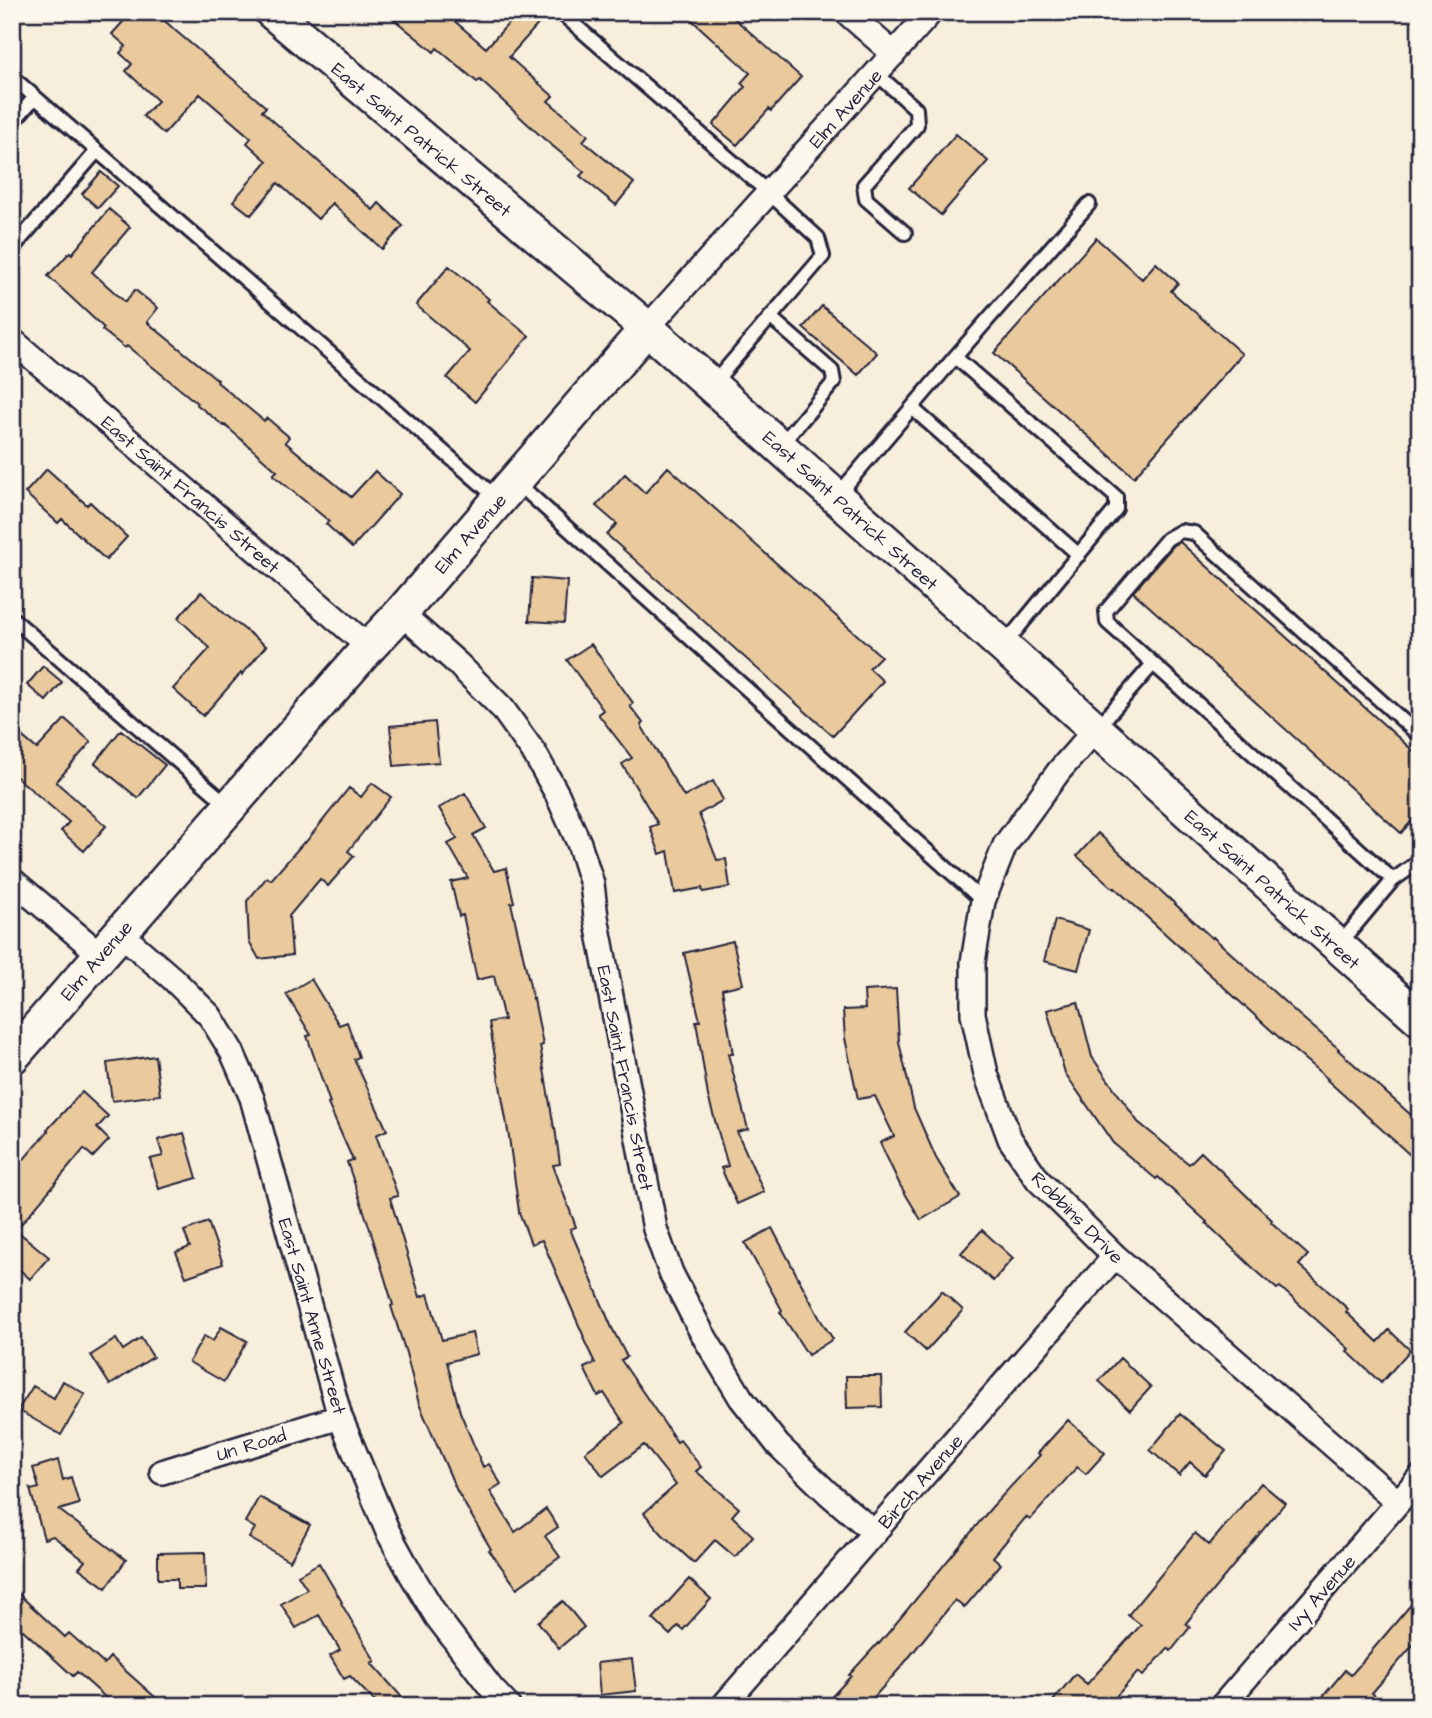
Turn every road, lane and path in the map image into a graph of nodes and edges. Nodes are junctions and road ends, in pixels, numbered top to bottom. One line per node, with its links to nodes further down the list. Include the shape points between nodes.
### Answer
1 (272, 12): 16 (main road, East Saint Patrick Street)
2 (560, 12): 11 (lane)
3 (846, 12): 5 (street)
4 (931, 12): 5 (street, Elm Avenue)
5 (894, 54): 6 (street, Elm Avenue)
6 (877, 74): 11 (street, Elm Avenue); 13 (lane, via 916,109 917,125 864,185 866,199)
7 (12, 77): 8 (lane)
8 (35, 97): 9 (lane); 10 (lane)
9 (12, 123)
10 (97, 151): 14 (lane); 22 (lane)
11 (769, 193): 15 (lane, via 818,238 823,256); 16 (street, Elm Avenue)
12 (1089, 204): 18 (lane)
13 (905, 233)
14 (12, 249)
15 (770, 317): 19 (lane); 21 (lane, via 832,371 834,382)
16 (647, 328): 19 (main road, East Saint Patrick Street); 22 (main road, Elm Avenue)
17 (12, 340): 27 (street, East Saint Francis Street)
18 (955, 357): 20 (lane); 24 (lane, via 1116,497 1116,509)
19 (711, 385): 21 (main road, East Saint Patrick Street)
20 (912, 408): 23 (lane); 24 (lane)
21 (780, 446): 23 (main road, East Saint Patrick Street)
22 (507, 490): 25 (main road, Elm Avenue); 36 (lane)
23 (836, 497): 28 (main road, East Saint Patrick Street)
24 (1079, 555): 28 (lane)
25 (401, 613): 27 (main road, Elm Avenue); 46 (street, East Saint Francis Street, via 502,708 557,794 579,843 592,884 655,1229 671,1273 741,1398 778,1445)
26 (12, 618): 32 (lane)
27 (369, 647): 32 (main road, Elm Avenue)
28 (1002, 647): 30 (main road, East Saint Patrick Street)
29 (1153, 664): 30 (lane); 31 (lane, via 1107,622 1106,611 1167,539 1181,531 1194,533); 35 (lane)
30 (1095, 730): 36 (street, Robbins Drive, via 1005,845); 38 (main road, East Saint Patrick Street)
31 (1420, 736)
32 (230, 806): 37 (main road, Elm Avenue)
33 (1420, 859): 35 (lane)
34 (12, 880): 37 (street, East Saint Anne Street)
35 (1393, 880): 38 (lane)
36 (984, 901): 41 (street, Robbins Drive, via 973,962 973,1014 986,1074 1006,1129 1038,1180)
37 (110, 944): 40 (main road, Elm Avenue); 42 (street, East Saint Anne Street, via 173,979 210,1016 232,1052 252,1098)
38 (1338, 947): 39 (main road, East Saint Patrick Street)
39 (1420, 1020)
40 (12, 1057)
41 (1115, 1256): 45 (street, Robbins Drive); 46 (street, Birch Avenue)
42 (340, 1417): 43 (street, Un Road); 47 (street, East Saint Anne Street, via 388,1532 411,1574 437,1617)
43 (162, 1472)
44 (1420, 1477): 45 (street, Ivy Avenue)
45 (1398, 1502): 49 (street, Ivy Avenue)
46 (875, 1533): 48 (street, Birch Avenue)
47 (508, 1706)
48 (723, 1706)
49 (1222, 1706)

